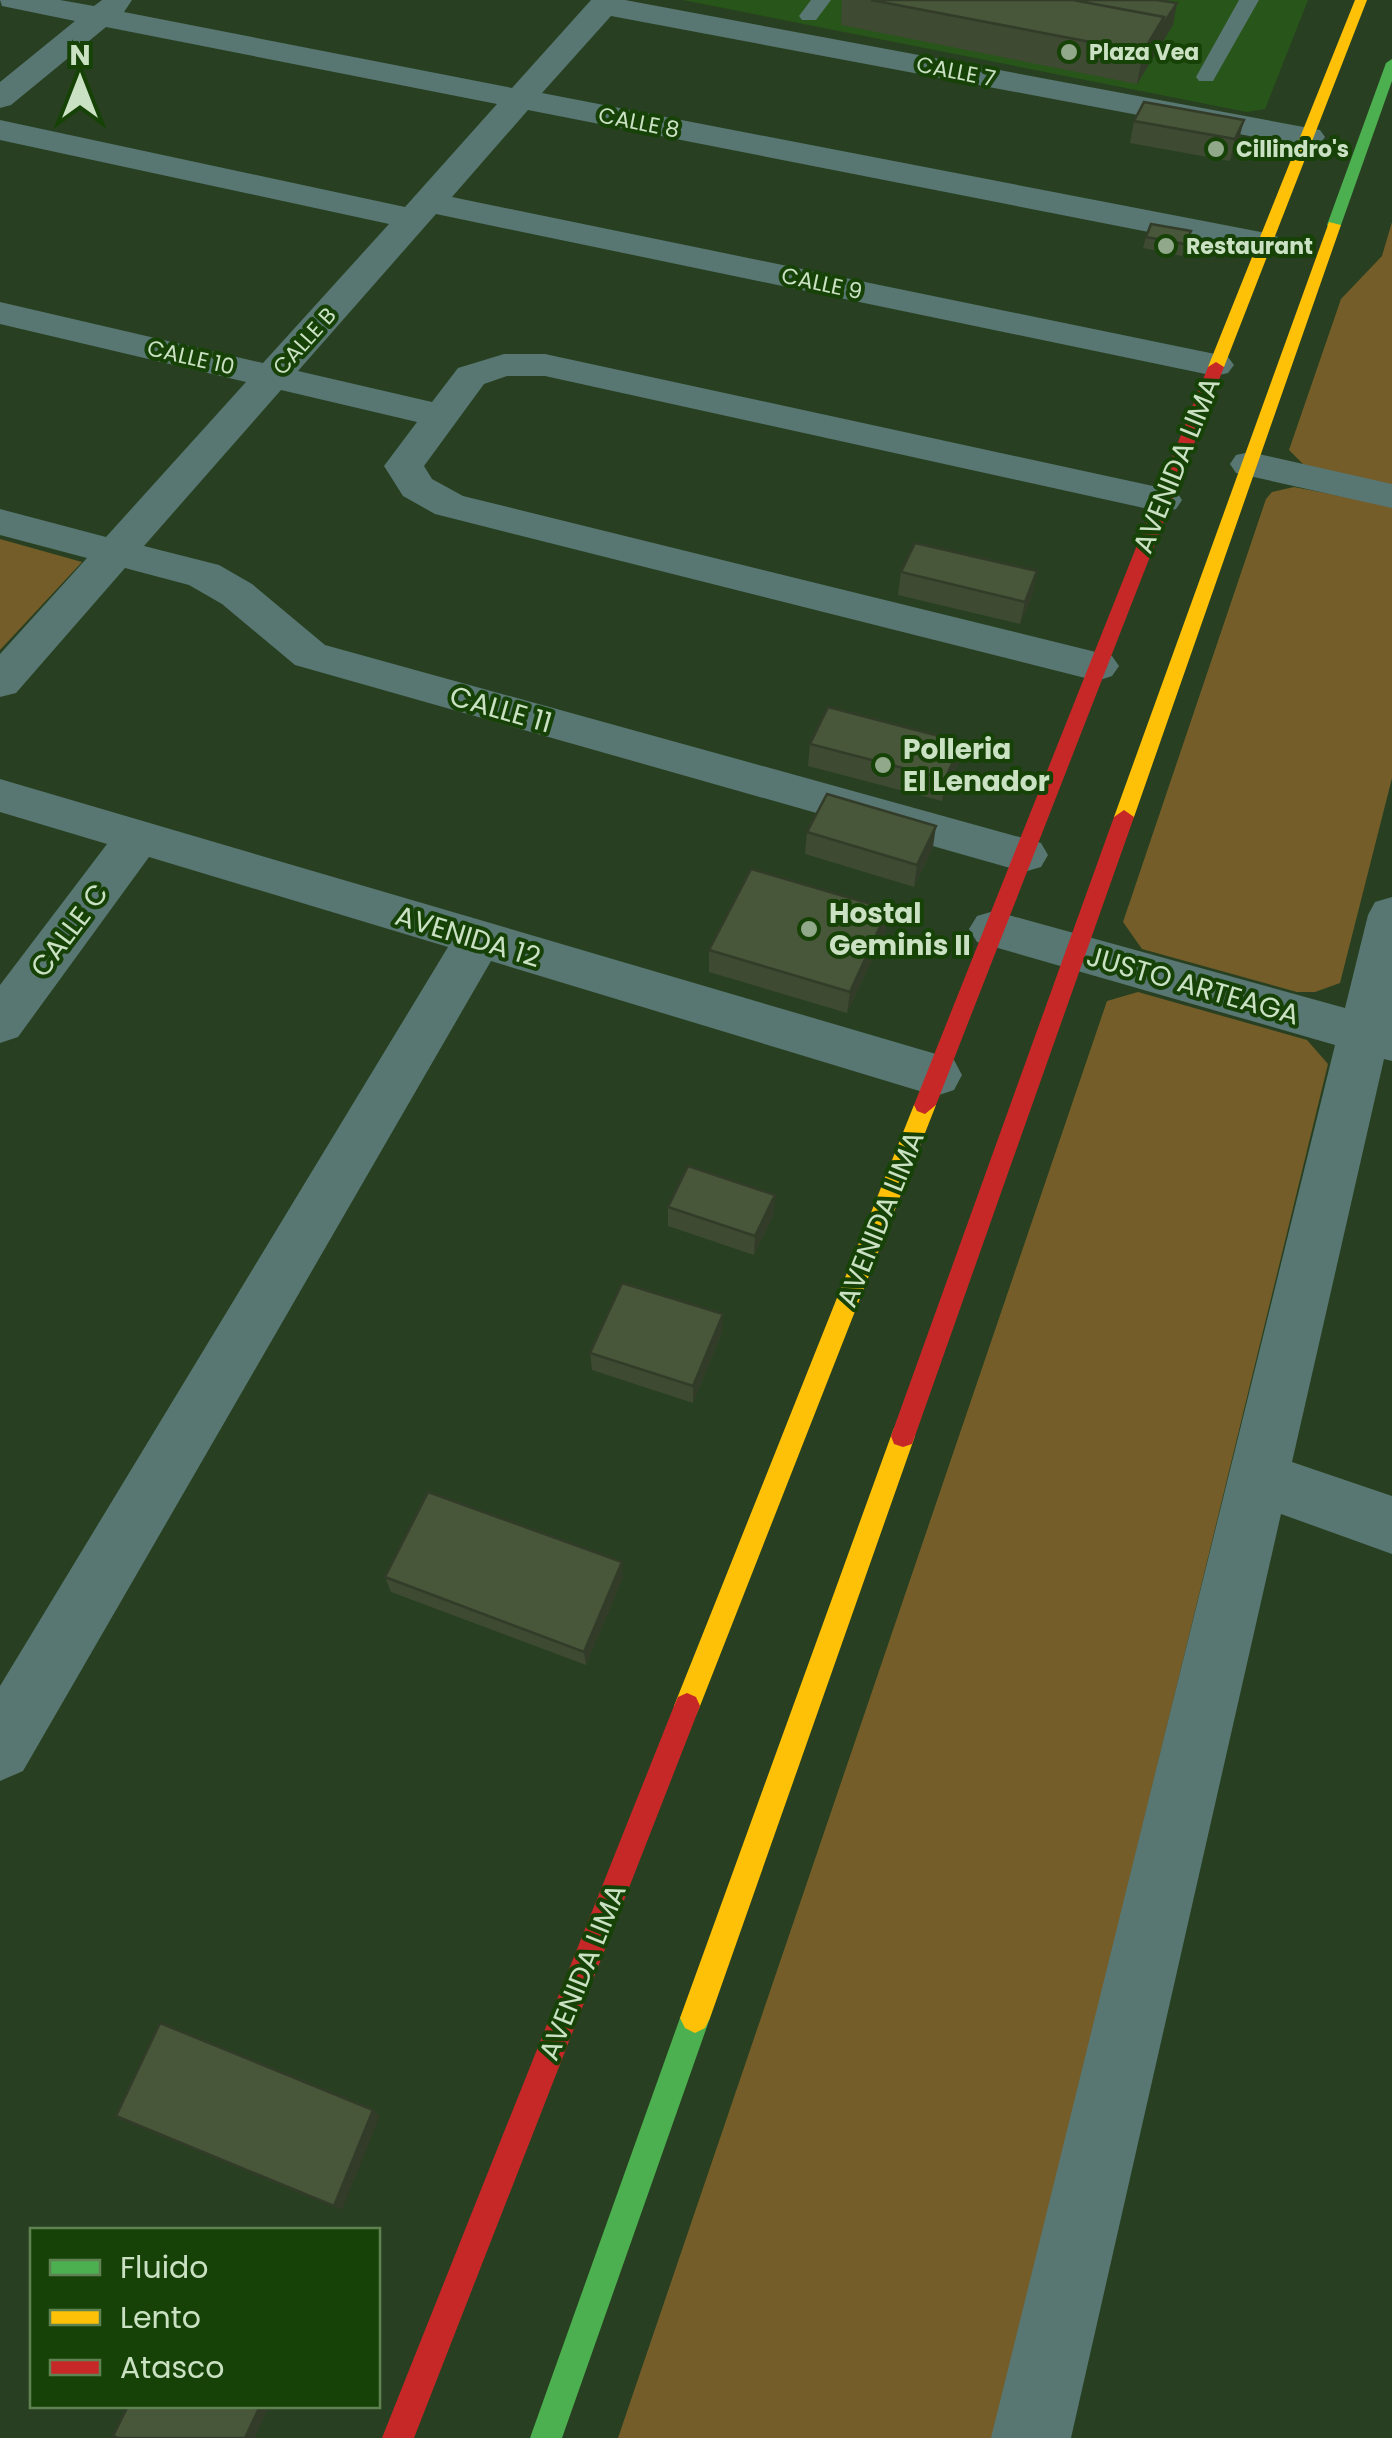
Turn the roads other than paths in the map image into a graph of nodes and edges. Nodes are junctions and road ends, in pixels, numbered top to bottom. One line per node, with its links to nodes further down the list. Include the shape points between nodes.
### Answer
1 (13, 0): 5 (street, CALLE 8)
2 (1249, 0): 7 (lane)
3 (1357, 0): 11 (main road, AVENIDA LIMA)
4 (606, 3): 9 (street, CALLE B); 11 (street, CALLE 7)
5 (110, 8): 8 (street); 9 (street, CALLE 8)
6 (1392, 63): 18 (main road)
7 (1206, 77)
8 (0, 98)
9 (520, 99): 12 (street, CALLE B); 13 (street, CALLE 8)
10 (0, 130): 12 (street, CALLE 9)
11 (1308, 136): 13 (main road, AVENIDA LIMA)
12 (421, 210): 15 (street, CALLE 9); 16 (street, CALLE B)
13 (1266, 244): 15 (main road, AVENIDA LIMA)
14 (0, 313): 16 (street, CALLE 10)
15 (1215, 366): 20 (main road, AVENIDA LIMA)
16 (273, 376): 17 (street, CALLE 10); 22 (street, CALLE B)
17 (441, 416): 20 (street, via 471,376 504,366 545,365); 23 (street, via 404,466 417,487 449,505)
18 (1250, 464): 19 (street); 31 (main road)
19 (1392, 496)
20 (1162, 500): 23 (main road, AVENIDA LIMA)
21 (0, 522): 22 (street, CALLE 11)
22 (114, 554): 24 (street, CALLE B); 27 (street, CALLE 11, via 204,576 237,594 310,656)
23 (1097, 666): 27 (main road, AVENIDA LIMA)
24 (0, 682)
25 (0, 795): 26 (street, AVENIDA 12)
26 (138, 837): 30 (street, AVENIDA 12); 32 (street, CALLE C)
27 (1024, 855): 29 (main road, AVENIDA LIMA)
28 (1392, 914): 33 (street)
29 (994, 929): 31 (street, JUSTO ARTEAGA); 34 (main road, AVENIDA LIMA)
30 (478, 939): 34 (street, AVENIDA 12); 37 (street)
31 (1075, 951): 33 (street, JUSTO ARTEAGA); 39 (main road)
32 (0, 1023)
33 (1377, 1037): 35 (street)
34 (936, 1075): 38 (main road, AVENIDA LIMA)
35 (1260, 1479): 36 (street); 40 (street)
36 (1392, 1525)
37 (0, 1748)
38 (398, 2438)
39 (546, 2438)
40 (1032, 2438)

